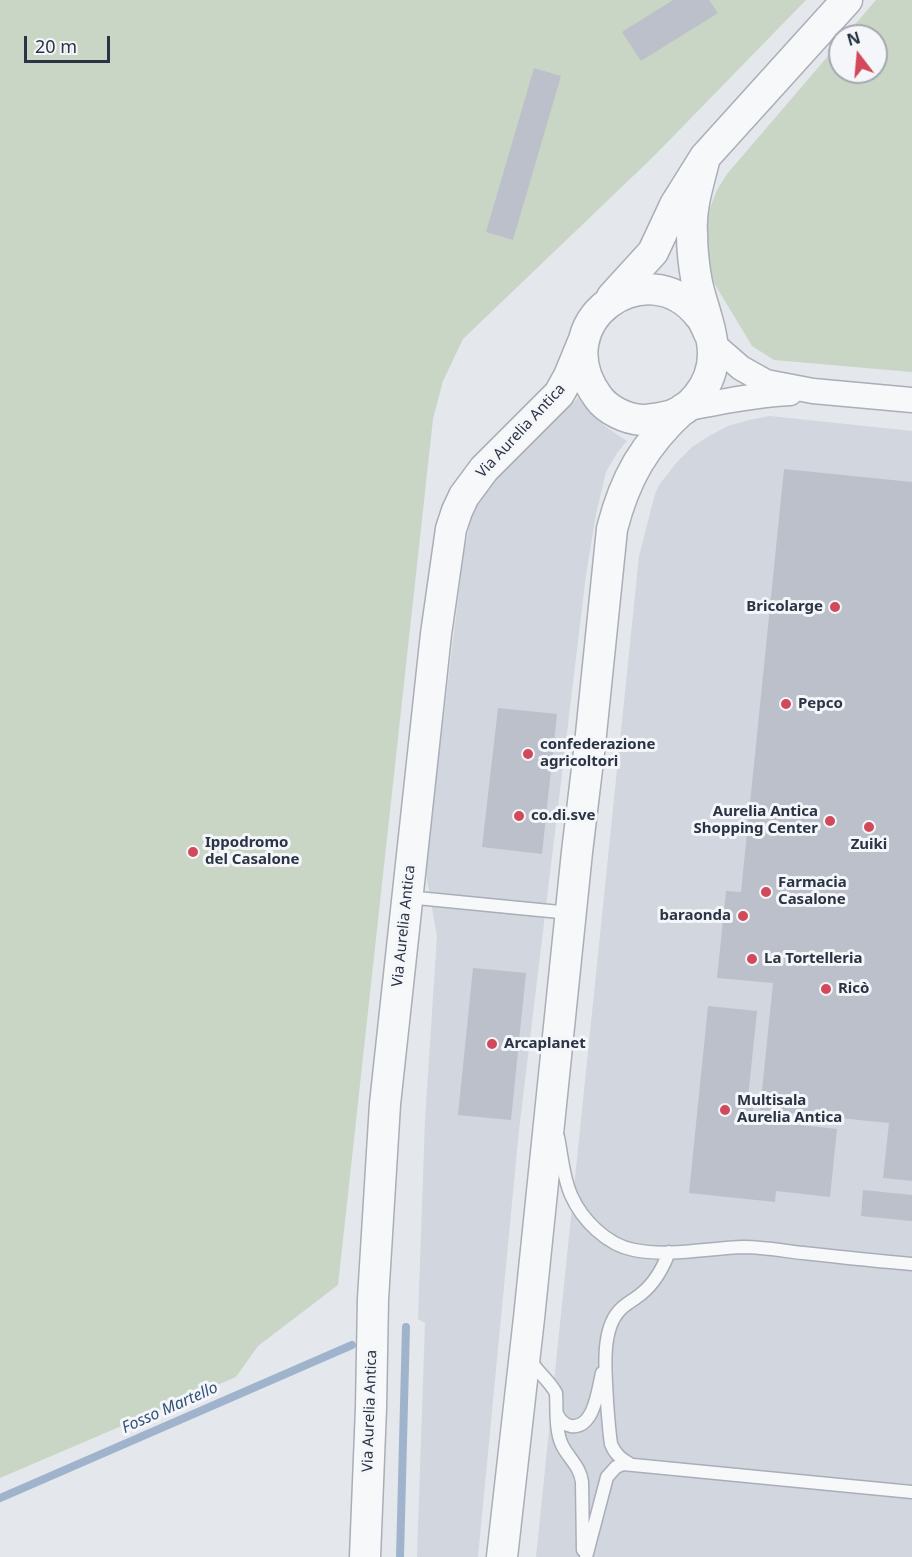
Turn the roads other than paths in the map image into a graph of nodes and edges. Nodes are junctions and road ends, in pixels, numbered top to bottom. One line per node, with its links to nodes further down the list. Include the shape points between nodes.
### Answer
1 (848, 0): 2 (street, Via Aurelia Antica)
2 (705, 157): 3 (street, Via Aurelia Antica, via 675,205 653,252); 4 (street, Via Aurelia Antica, via 691,230 697,282)
3 (604, 306): 4 (street, Via Aurelia Antica, via 622,294 643,289 665,291 700,315); 5 (street, Via Aurelia Antica, via 591,322)
4 (710, 338): 6 (street, via 741,368 766,382); 8 (street, Via Aurelia Antica, via 710,373 695,399)
5 (583, 342): 8 (street, Via Aurelia Antica, via 582,364 589,384 602,402 620,414 641,420 663,418); 9 (street, Via Aurelia Antica, via 559,394 473,483 451,529)
6 (813, 391): 7 (street); 8 (street, via 764,394)
7 (912, 400)
8 (683, 409): 10 (street, Via Aurelia Antica, via 638,461 612,529)
9 (408, 897): 10 (lane); 19 (street, Via Aurelia Antica, via 385,1104 373,1299)
10 (570, 913): 11 (street, Via Aurelia Antica)
11 (551, 1100): 12 (lane, via 566,1178 580,1211 603,1236 618,1244 633,1250); 14 (street, Via Aurelia Antica)
12 (669, 1252): 13 (lane, via 745,1247); 15 (lane, via 655,1280 623,1306 612,1321)
13 (912, 1264)
14 (525, 1350): 16 (lane, via 556,1393); 20 (street, Via Aurelia Antica)
15 (605, 1364): 16 (lane, via 586,1421 567,1425); 17 (lane, via 611,1444 621,1459)
16 (557, 1414): 21 (lane, via 562,1445 581,1473)
17 (630, 1464): 18 (lane); 21 (lane, via 616,1467 607,1477)
18 (912, 1492)
19 (365, 1557)
20 (502, 1557)
21 (584, 1557)

